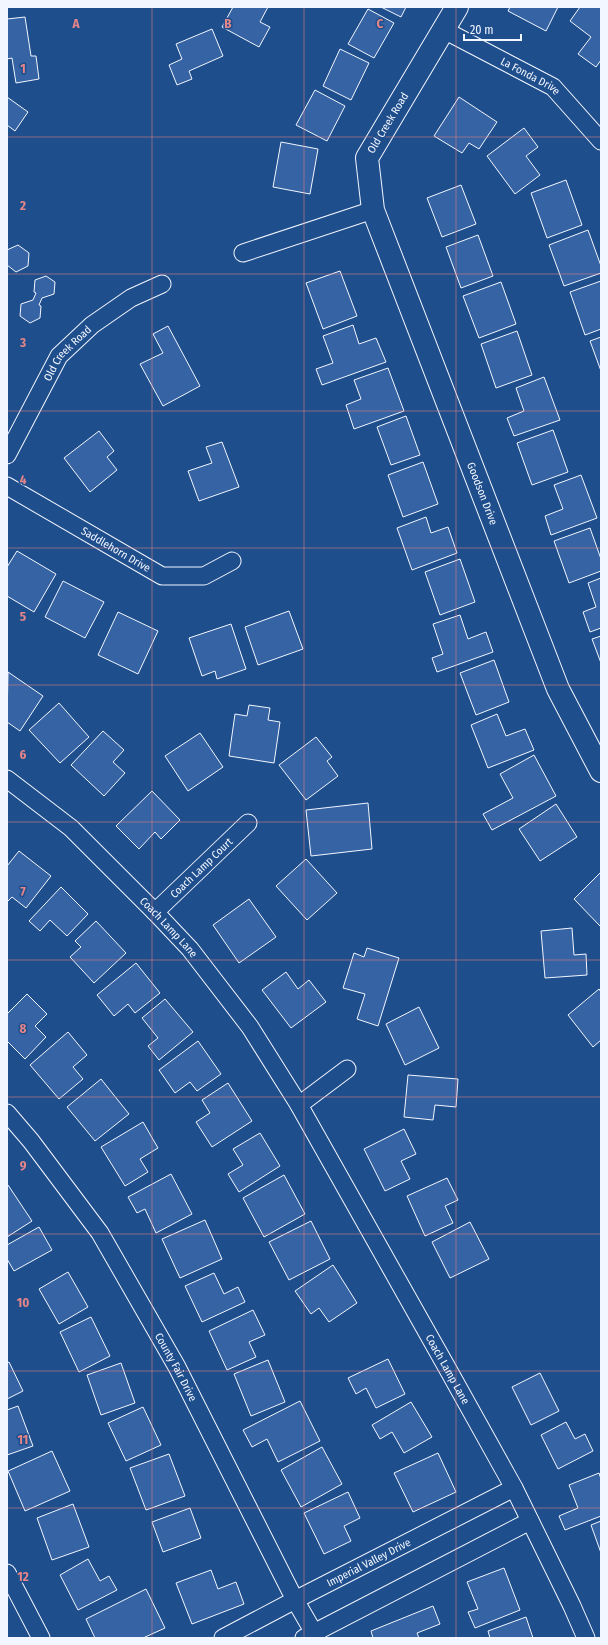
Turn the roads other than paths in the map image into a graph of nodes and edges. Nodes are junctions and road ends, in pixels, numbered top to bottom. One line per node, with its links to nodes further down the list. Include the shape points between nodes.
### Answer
1 (457, 7): 2 (street, Old Creek Road)
2 (444, 30): 3 (street, La Fonda Drive, via 553,87); 4 (street, Old Creek Road, via 367,158)
3 (601, 141)
4 (373, 210): 5 (street); 10 (street, Goodson Drive, via 558,689)
5 (243, 253)
6 (162, 284): 7 (street, Old Creek Road, via 131,298 92,324 59,356)
7 (7, 455)
8 (7, 486): 9 (street, Saddlehorn Drive, via 162,576 204,576)
9 (232, 561)
10 (601, 771)
11 (7, 779): 13 (street, Coach Lamp Lane, via 72,828)
12 (248, 823): 13 (street, Coach Lamp Court)
13 (155, 912): 15 (street, Coach Lamp Lane, via 190,949 250,1027)
14 (347, 1069): 15 (street)
15 (299, 1105): 17 (street, Coach Lamp Lane)
16 (7, 1113): 20 (street, County Fair Drive, via 100,1233 177,1367)
17 (514, 1488): 18 (street, Coach Lamp Lane); 20 (street, Imperial Valley Drive)
18 (530, 1521): 21 (street); 24 (street, Coach Lamp Lane)
19 (7, 1573): 22 (street)
20 (295, 1600): 21 (street, County Fair Drive); 23 (street, Imperial Valley Drive)
21 (311, 1636)
22 (41, 1638)
23 (223, 1638)
24 (586, 1638)

